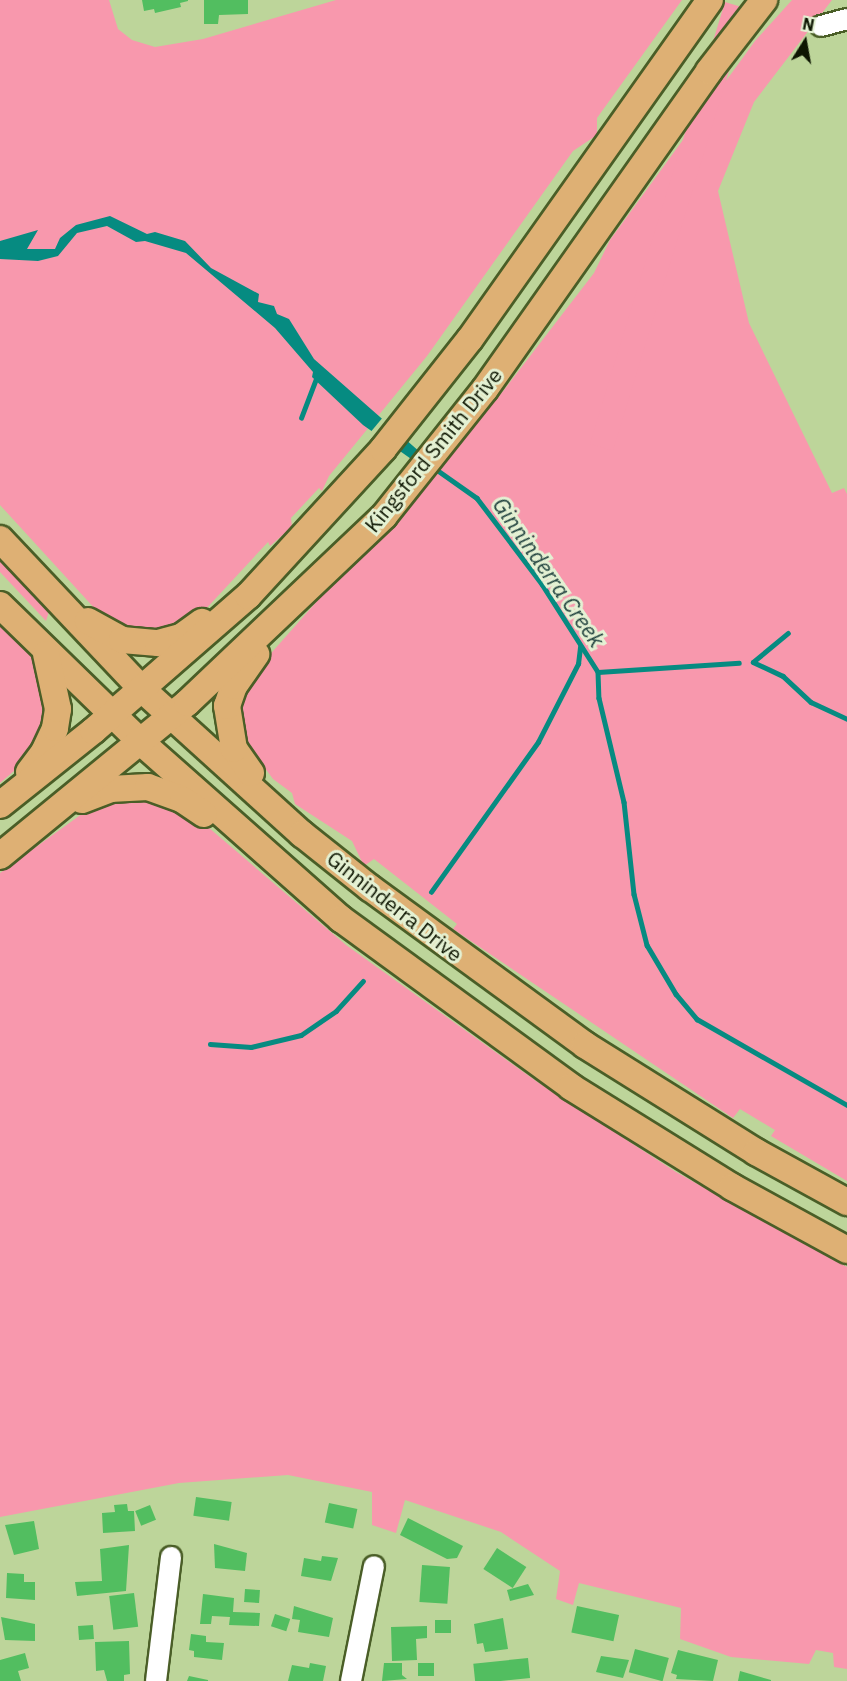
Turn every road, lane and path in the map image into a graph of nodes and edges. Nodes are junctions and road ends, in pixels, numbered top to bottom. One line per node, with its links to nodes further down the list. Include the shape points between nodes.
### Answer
1 (710, 0): 7 (main road, Kingsford Smith Drive, via 418,406 348,489)
2 (764, 0): 9 (main road, Kingsford Smith Drive, via 708,71 549,301 449,436 384,516)
3 (847, 19): 4 (street)
4 (821, 26)
5 (0, 539): 6 (main road, Ginninderra Drive)
6 (23, 567): 7 (main road, via 95,627 122,640 158,643 181,637); 11 (main road, Ginninderra Drive)
7 (248, 596): 11 (main road, Kingsford Smith Drive)
8 (0, 605): 10 (main road, Ginninderra Drive)
9 (288, 610): 13 (main road, Kingsford Smith Drive); 17 (main road, via 234,686 228,699 227,724 241,762)
10 (46, 654): 12 (main road, Ginninderra Drive); 15 (main road, via 58,709 55,728 44,752)
11 (142, 690): 12 (main road, Kingsford Smith Drive); 13 (main road, Ginninderra Drive)
12 (112, 715): 14 (main road, Ginninderra Drive); 15 (main road, Kingsford Smith Drive)
13 (172, 715): 14 (main road, Kingsford Smith Drive); 17 (main road, Ginninderra Drive)
14 (142, 743): 16 (main road, Kingsford Smith Drive); 18 (main road, Ginninderra Drive)
15 (4, 802)
16 (50, 816): 18 (main road, via 110,789 148,787 183,800); 19 (main road, Kingsford Smith Drive)
17 (302, 834): 20 (main road, Ginninderra Drive, via 505,990 585,1045 756,1152)
18 (263, 851): 21 (main road, Ginninderra Drive, via 341,919 571,1087 732,1187)
19 (0, 856)
20 (847, 1202)
21 (847, 1250)
22 (171, 1557): 24 (street)
23 (374, 1566): 25 (street)
24 (156, 1681)
25 (351, 1681)

